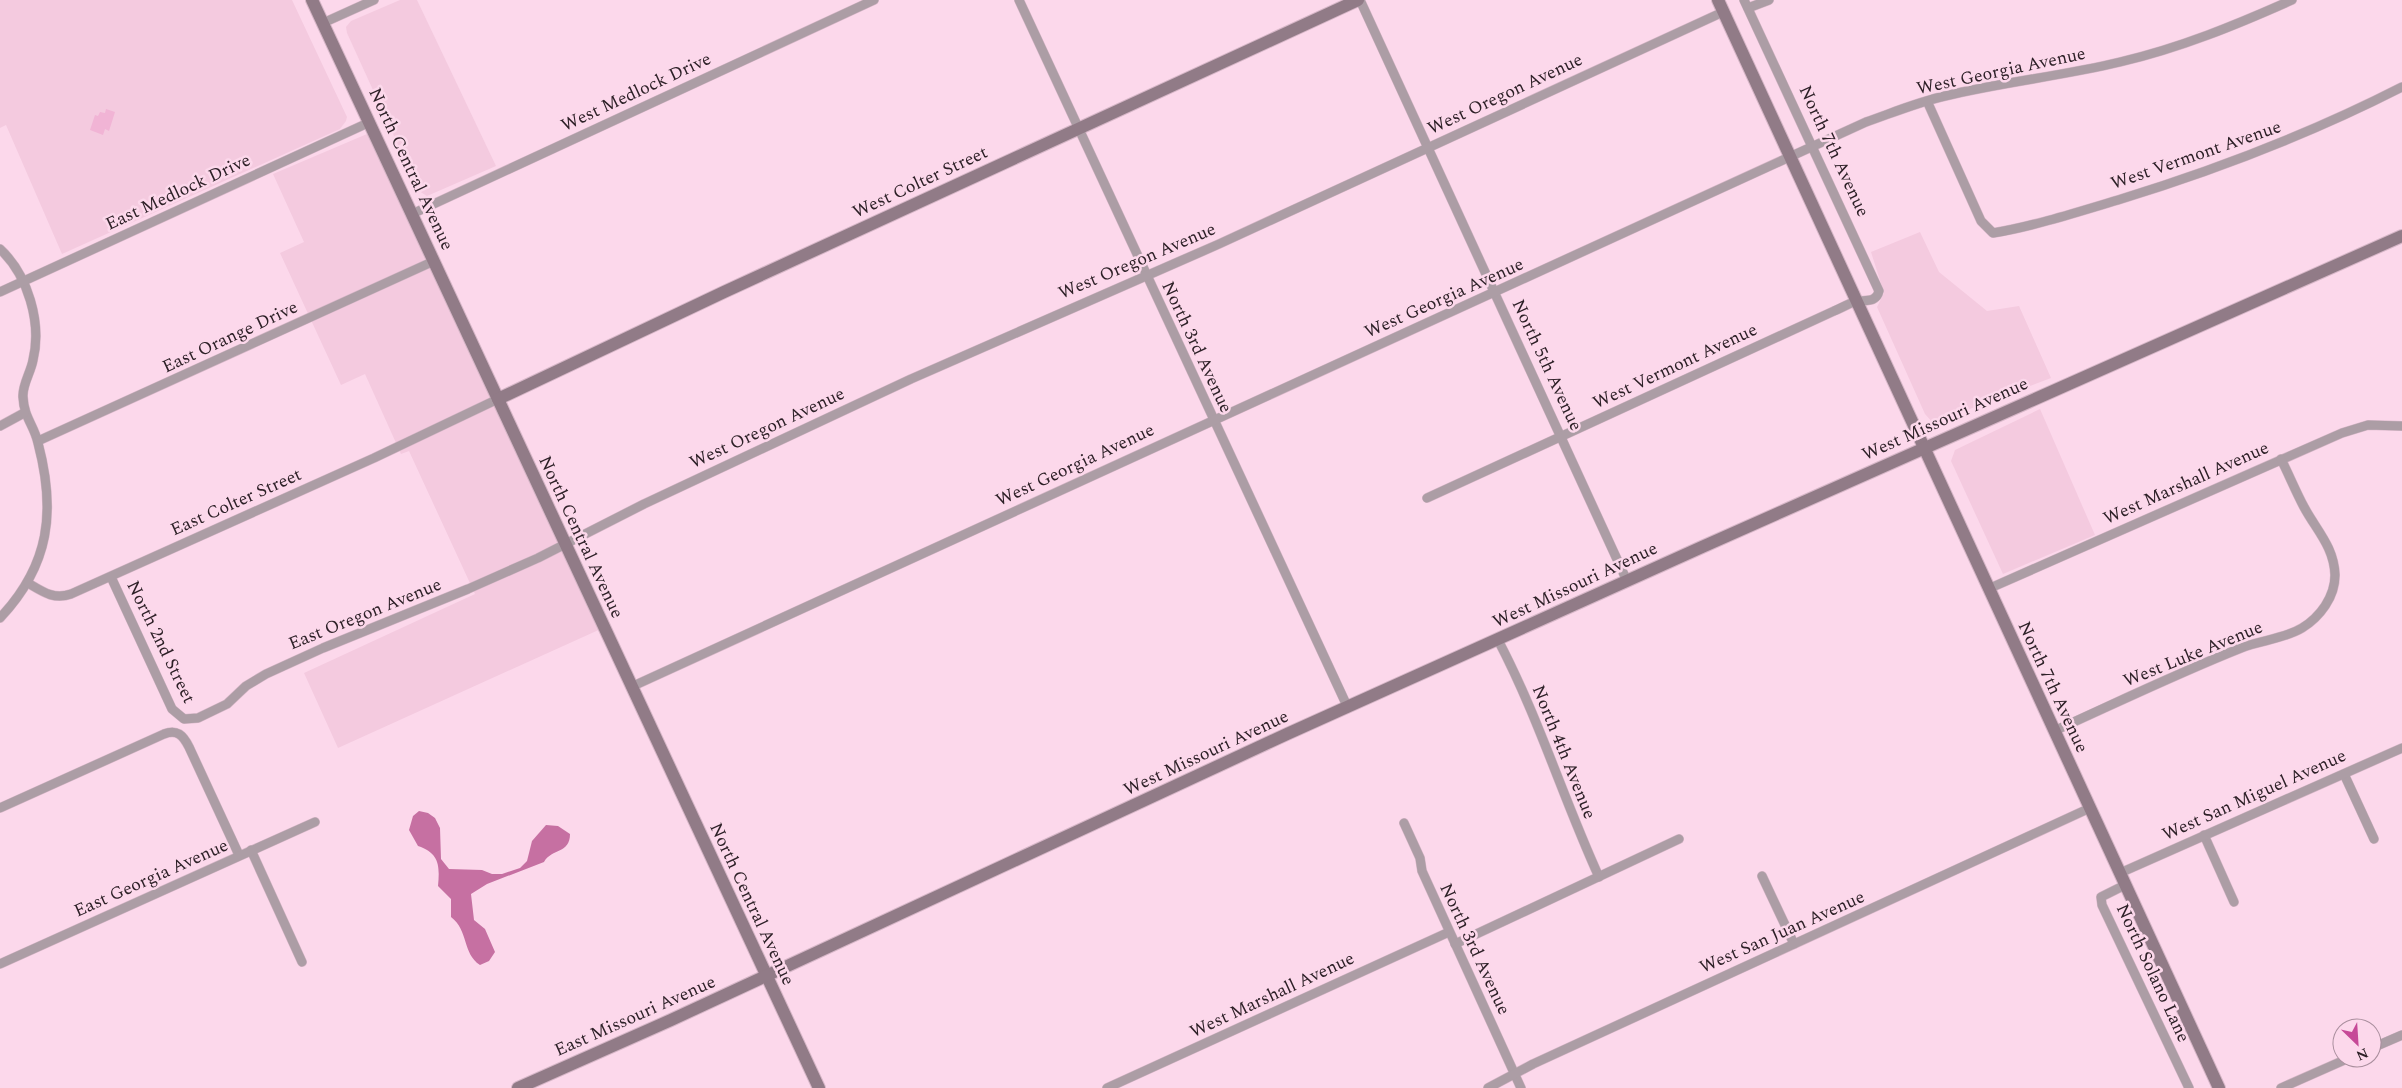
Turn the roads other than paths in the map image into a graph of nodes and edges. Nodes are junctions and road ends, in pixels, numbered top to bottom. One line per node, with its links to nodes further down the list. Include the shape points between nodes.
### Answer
1 (312, 0): 10 (main road, North Central Avenue)
2 (374, 0): 10 (street)
3 (874, 0): 18 (street, West Medlock Drive)
4 (1019, 0): 14 (street, North 3rd Avenue)
5 (1359, 0): 14 (main road, West Colter Street); 16 (street, North 5th Avenue)
6 (1769, 0): 8 (street)
7 (2292, 0): 12 (street, West Georgia Avenue, via 2206,36 2122,62)
8 (1746, 4): 15 (street, North 7th Avenue)
9 (1721, 6): 16 (street, West Oregon Avenue); 17 (main road, North 7th Avenue)
10 (323, 23): 13 (main road, North Central Avenue)
11 (2402, 87): 12 (street, West Vermont Avenue, via 2315,129 2200,174 2083,210 1993,232 1981,221)
12 (1927, 101): 15 (street, West Georgia Avenue, via 1866,122)
13 (370, 122): 18 (main road, North Central Avenue); 23 (street, East Medlock Drive)
14 (1078, 128): 22 (street, North 3rd Avenue); 27 (main road, West Colter Street)
15 (1813, 146): 17 (street, West Georgia Avenue); 26 (street, North 7th Avenue, via 1879,291 1874,299)
16 (1428, 147): 22 (street, West Oregon Avenue); 25 (street, North 5th Avenue)
17 (1788, 157): 25 (street, West Georgia Avenue); 26 (main road, North 7th Avenue)
18 (412, 214): 21 (main road, North Central Avenue)
19 (2402, 236): 34 (main road, West Missouri Avenue)
20 (0, 249): 23 (street)
21 (434, 261): 27 (main road, North Central Avenue); 33 (street, East Orange Drive)
22 (1146, 275): 29 (street, North 3rd Avenue); 37 (street, West Oregon Avenue, via 911,379)
23 (24, 281): 24 (street, East Medlock Drive); 28 (street, via 35,323 34,359 23,393)
24 (0, 292)
25 (1495, 292): 29 (street, West Georgia Avenue); 32 (street, North 5th Avenue)
26 (1856, 302): 32 (street, West Vermont Avenue); 34 (main road, North 7th Avenue)
27 (498, 400): 37 (main road, North Central Avenue); 38 (street, East Colter Street)
28 (24, 413): 30 (street); 33 (street)
29 (1213, 420): 44 (street, West Georgia Avenue); 45 (street, North 3rd Avenue)
30 (0, 426)
31 (2402, 426): 35 (street, West Marshall Avenue, via 2356,428)
32 (1561, 436): 36 (street, West Vermont Avenue); 39 (street, North 5th Avenue)
33 (38, 441): 40 (street, via 48,491 48,518 44,546)
34 (1922, 448): 39 (main road, West Missouri Avenue); 41 (main road, North 7th Avenue)
35 (2282, 459): 41 (street, West Marshall Avenue); 47 (street, West Luke Avenue, via 2305,508 2332,553 2335,576 2326,605 2315,618 2286,635 2242,647)
36 (1427, 498)
37 (565, 544): 44 (main road, North Central Avenue); 46 (street, East Oregon Avenue, via 468,590 255,679 227,704 192,720)
38 (110, 577): 40 (street, East Colter Street, via 63,597 49,595); 46 (street, North 2nd Street, via 172,709)
39 (1627, 581): 43 (main road, West Missouri Avenue)
40 (28, 583): 42 (street)
41 (1988, 589): 47 (main road, North 7th Avenue)
42 (0, 618)
43 (1498, 640): 45 (main road, West Missouri Avenue); 61 (street, North 4th Avenue, via 1553,761)
44 (631, 687): 69 (main road, North Central Avenue)
45 (1348, 708): 69 (main road, West Missouri Avenue)
46 (184, 719)
47 (2054, 731): 51 (main road, North 7th Avenue)
48 (2402, 748): 49 (street, West San Miguel Avenue)
49 (2344, 774): 54 (street, West San Miguel Avenue); 56 (street)
50 (0, 808): 58 (street, North 2nd Street, via 164,734 178,733 189,747)
51 (2090, 808): 59 (main road, North 7th Avenue); 66 (street, West San Juan Avenue)
52 (315, 822): 57 (street, East Georgia Avenue)
53 (1404, 823): 64 (street, North 3rd Avenue)
54 (2204, 835): 59 (street, West San Miguel Avenue); 63 (street)
55 (1679, 839): 61 (street)
56 (2374, 839)
57 (251, 850): 58 (street, East Georgia Avenue); 67 (street)
58 (240, 855): 68 (street, East Georgia Avenue)
59 (2120, 873): 62 (main road, North 7th Avenue)
60 (1762, 876): 66 (street)
61 (1599, 877): 65 (street)
62 (2126, 885): 80 (street, North Solano Lane, via 2101,897 2102,904); 81 (main road, North 7th Avenue)
63 (2234, 902)
64 (1450, 932): 65 (street, North 3rd Avenue); 77 (street, West Marshall Avenue)
65 (1455, 944): 73 (street, North 3rd Avenue)
66 (1794, 944): 73 (street, West San Juan Avenue)
67 (302, 962)
68 (0, 964)
69 (767, 975): 74 (main road, East Missouri Avenue); 76 (main road, North Central Avenue)
70 (2402, 1035): 71 (street)
71 (2382, 1044)
72 (2332, 1066): 82 (street)
73 (1515, 1074): 78 (street, West San Juan Avenue); 79 (street, North 3rd Avenue)
74 (540, 1083): 75 (main road, East Missouri Avenue)
75 (518, 1088)
76 (819, 1088)
77 (1107, 1088)
78 (1488, 1088)
79 (1521, 1088)
80 (2189, 1088)
81 (2218, 1088)
82 (2281, 1088)

